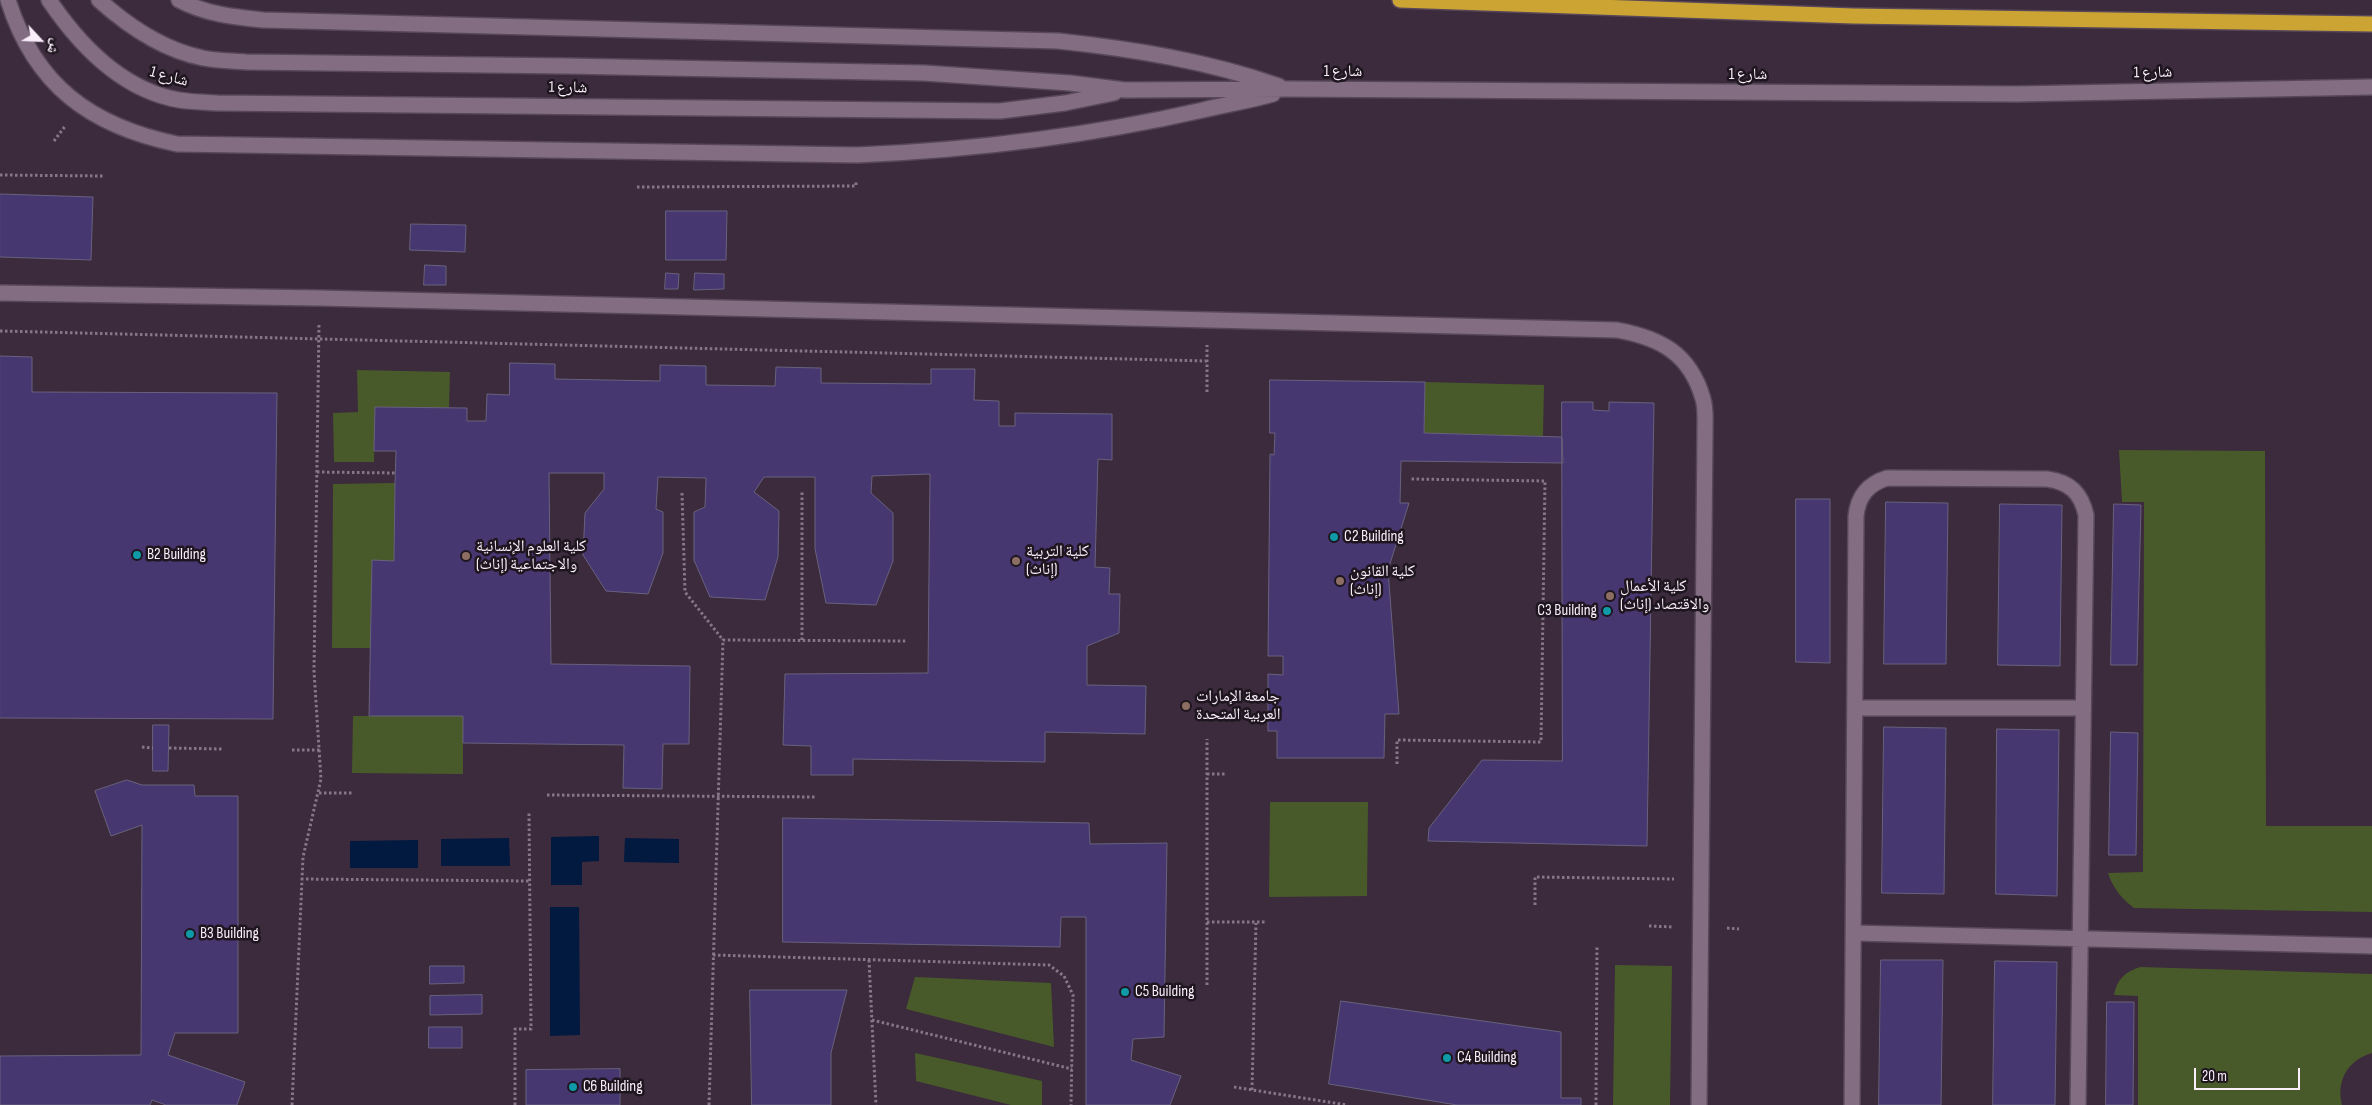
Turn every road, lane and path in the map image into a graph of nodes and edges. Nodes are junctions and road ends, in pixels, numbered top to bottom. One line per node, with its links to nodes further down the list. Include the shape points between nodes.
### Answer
1 (8, 0): 10 (street, via 32,56 54,83 81,106 110,124 143,137 176,144)
2 (49, 0): 9 (street, شارع 1, via 62,20 109,69 142,89 178,100 1000,111 1065,103)
3 (100, 0): 9 (street, شارع 1, via 124,22 161,44 203,58 246,62 924,74 1070,83)
4 (179, 0): 8 (street, via 226,16 263,20 1058,41 1158,54 1249,75)
5 (1400, 0): 6 (highway, via 1853,16)
6 (2372, 24)
7 (2372, 87): 8 (street, شارع 1, via 2016,94)
8 (1289, 89): 9 (street, شارع 1); 10 (street, via 1251,101 1042,140 932,152)
9 (1125, 90)
10 (857, 155): 13 (path, via 856,186)
11 (0, 175): 12 (path)
12 (104, 176)
13 (637, 187)
14 (0, 293): 15 (street)
15 (319, 298): 16 (street); 18 (path)
16 (1208, 320): 19 (path); 48 (street, via 1617,330 1647,336 1672,350 1692,372 1704,400 1705,422)
17 (0, 331): 18 (path)
18 (319, 339): 19 (path); 21 (path)
19 (1207, 361): 20 (path)
20 (1207, 392)
21 (317, 472): 22 (path); 37 (path, via 314,671 316,725)
22 (395, 473)
23 (1410, 479): 38 (path, via 1545,481 1541,742 1397,740)
24 (802, 492): 27 (path)
25 (682, 493): 26 (path, via 685,592)
26 (723, 640): 27 (path); 44 (path)
27 (802, 640): 28 (path)
28 (906, 641)
29 (1854, 708): 30 (street); 30 (street, via 1857,505 1868,487 1887,478 2047,479 2061,481 2079,494 2086,515); 54 (street)
30 (2082, 708): 55 (street)
31 (1207, 739): 39 (path)
32 (142, 747): 33 (path)
33 (153, 748)
34 (169, 748): 35 (path)
35 (222, 749)
36 (292, 750): 37 (path)
37 (321, 750): 41 (path)
38 (1397, 764)
39 (1207, 774): 40 (path); 51 (path)
40 (1227, 774)
41 (319, 793): 42 (path); 47 (path, via 307,835)
42 (352, 793)
43 (547, 795): 44 (path)
44 (718, 796): 45 (path); 58 (path)
45 (817, 797)
46 (529, 812): 49 (path)
47 (301, 879): 49 (path); 65 (path)
48 (1702, 880): 50 (path, via 1535,877); 72 (street)
49 (530, 881): 66 (path, via 531,1030 515,1029)
50 (1535, 905)
51 (1206, 922): 53 (path); 60 (path)
52 (1266, 922): 53 (path)
53 (1256, 923): 64 (path)
54 (1853, 933): 55 (street); 73 (street)
55 (2079, 940): 57 (street); 74 (street)
56 (1598, 945): 71 (path)
57 (2372, 946)
58 (714, 955): 59 (path); 67 (path)
59 (869, 960): 61 (path); 62 (path, via 1039,964 1057,970 1070,985 1073,995)
60 (1207, 985)
61 (872, 1020): 62 (path); 68 (path)
62 (1072, 1069): 69 (path)
63 (1234, 1087): 64 (path)
64 (1252, 1090): 70 (path)
65 (292, 1105)
66 (515, 1105)
67 (709, 1105)
68 (876, 1105)
69 (1071, 1105)
70 (1347, 1105)
71 (1596, 1105)
72 (1698, 1105)
73 (1852, 1105)
74 (2078, 1105)

